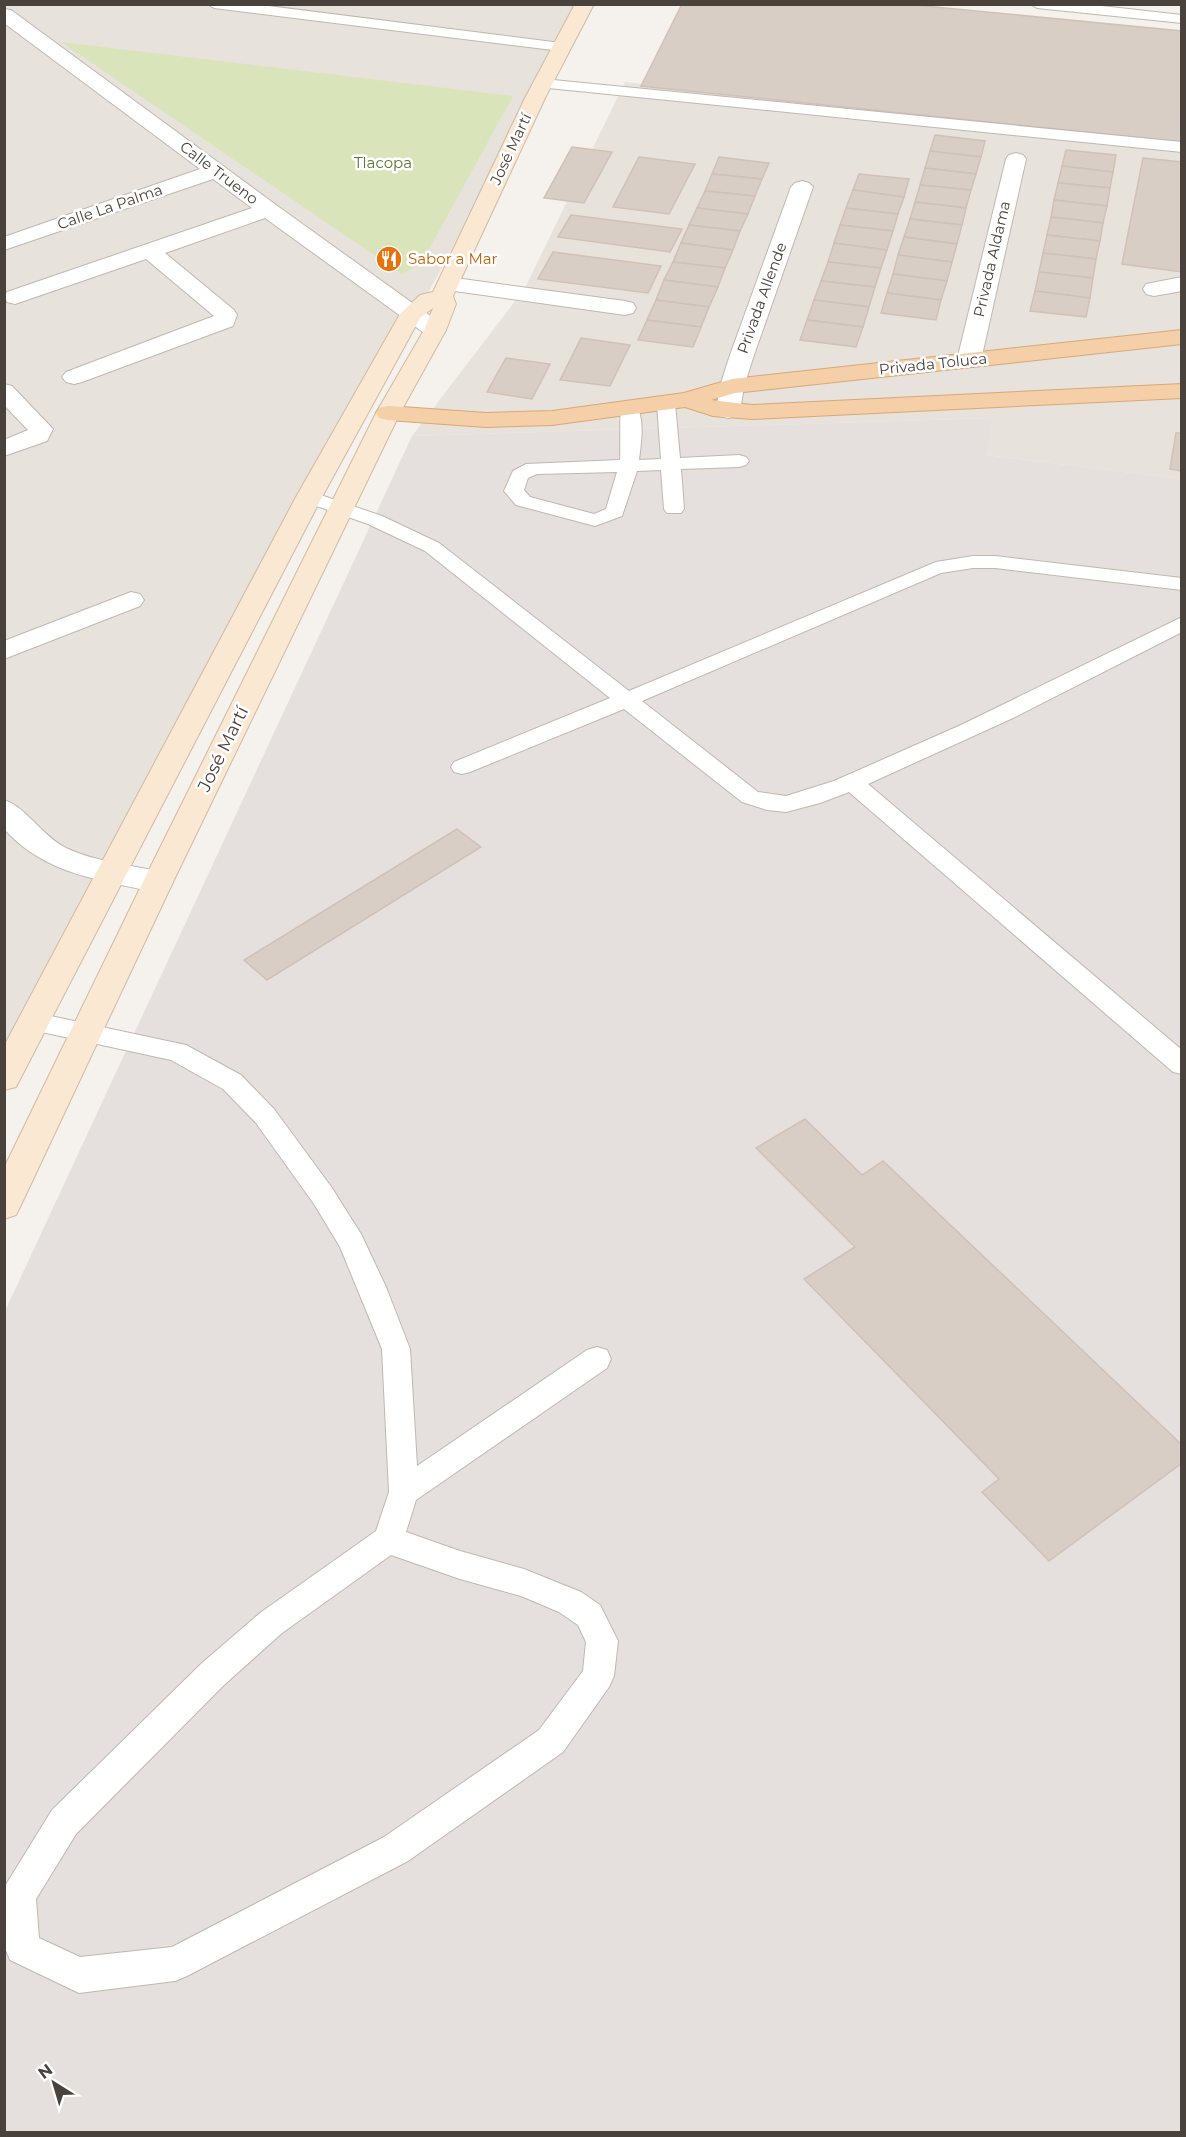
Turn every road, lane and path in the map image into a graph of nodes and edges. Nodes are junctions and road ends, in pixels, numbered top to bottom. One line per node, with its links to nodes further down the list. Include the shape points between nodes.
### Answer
1 (213, 4): 7 (lane)
2 (585, 4): 7 (main road, José Martí)
3 (1037, 4): 5 (lane)
4 (4, 14): 6 (street, Calle Trueno)
5 (1182, 19)
6 (14, 30): 11 (street, Calle Trueno)
7 (561, 47): 8 (main road, José Martí)
8 (543, 84): 9 (lane); 18 (main road, José Martí)
9 (1182, 147)
10 (1016, 159): 24 (street, Privada Aldama)
11 (216, 171): 13 (street, Calle Trueno); 14 (street, Calle La Palma)
12 (802, 187): 26 (street, Privada Allende)
13 (268, 210): 15 (street); 21 (street, Calle Trueno)
14 (4, 244)
15 (148, 250): 19 (street); 25 (street, via 222,311 225,321)
16 (1182, 284): 17 (street)
17 (1154, 289)
18 (445, 290): 20 (street); 21 (main road); 22 (main road, José Martí, via 445,304)
19 (15, 297)
20 (625, 308)
21 (411, 314): 22 (street, Calle Trueno); 37 (main road)
22 (435, 330): 32 (main road, José Martí)
23 (1182, 337): 24 (main road, Privada Toluca)
24 (969, 360): 26 (main road, Privada Toluca)
25 (74, 377)
26 (732, 386): 29 (main road, Privada Toluca); 31 (street, Privada Allende)
27 (1182, 391): 31 (main road, Privada Toluca, via 797,411)
28 (4, 392): 33 (street, via 41,429 38,436)
29 (677, 402): 30 (main road, Privada Toluca); 31 (main road, Privada Toluca); 35 (lane)
30 (629, 409): 32 (main road, Privada Toluca, via 518,420); 36 (lane, via 633,434)
31 (728, 411)
32 (388, 413): 38 (main road, José Martí)
33 (4, 449)
34 (739, 461): 35 (lane)
35 (672, 464): 36 (lane); 39 (lane)
36 (629, 466): 36 (lane, via 533,468 520,475 514,490 516,496 533,505 603,519 615,512)
37 (309, 497): 38 (lane); 48 (main road)
38 (342, 507): 44 (lane, via 432,547); 49 (main road, José Martí)
39 (674, 509)
40 (1182, 584): 44 (lane, via 995,562 952,564)
41 (131, 600): 43 (street)
42 (1182, 623): 46 (lane, via 977,728)
43 (4, 651)
44 (625, 699): 45 (lane); 46 (lane, via 750,797 765,803 786,804)
45 (462, 767)
46 (850, 782): 52 (lane)
47 (4, 810): 48 (street, via 26,835 54,855)
48 (112, 871): 49 (street); 50 (main road)
49 (158, 882): 51 (main road, José Martí)
50 (32, 1022): 51 (lane); 53 (main road)
51 (86, 1033): 54 (main road, José Martí); 56 (lane, via 177,1052 232,1082 265,1116 323,1196 351,1242 396,1349)
52 (1182, 1065)
53 (4, 1078)
54 (4, 1205)
55 (597, 1359): 56 (lane)
56 (404, 1492): 57 (lane)
57 (388, 1540): 57 (lane, via 271,1623 213,1674 64,1822 19,1895 22,1948 79,1975 175,1964 396,1849 551,1741 598,1676 602,1641 589,1615 570,1602 524,1583)

